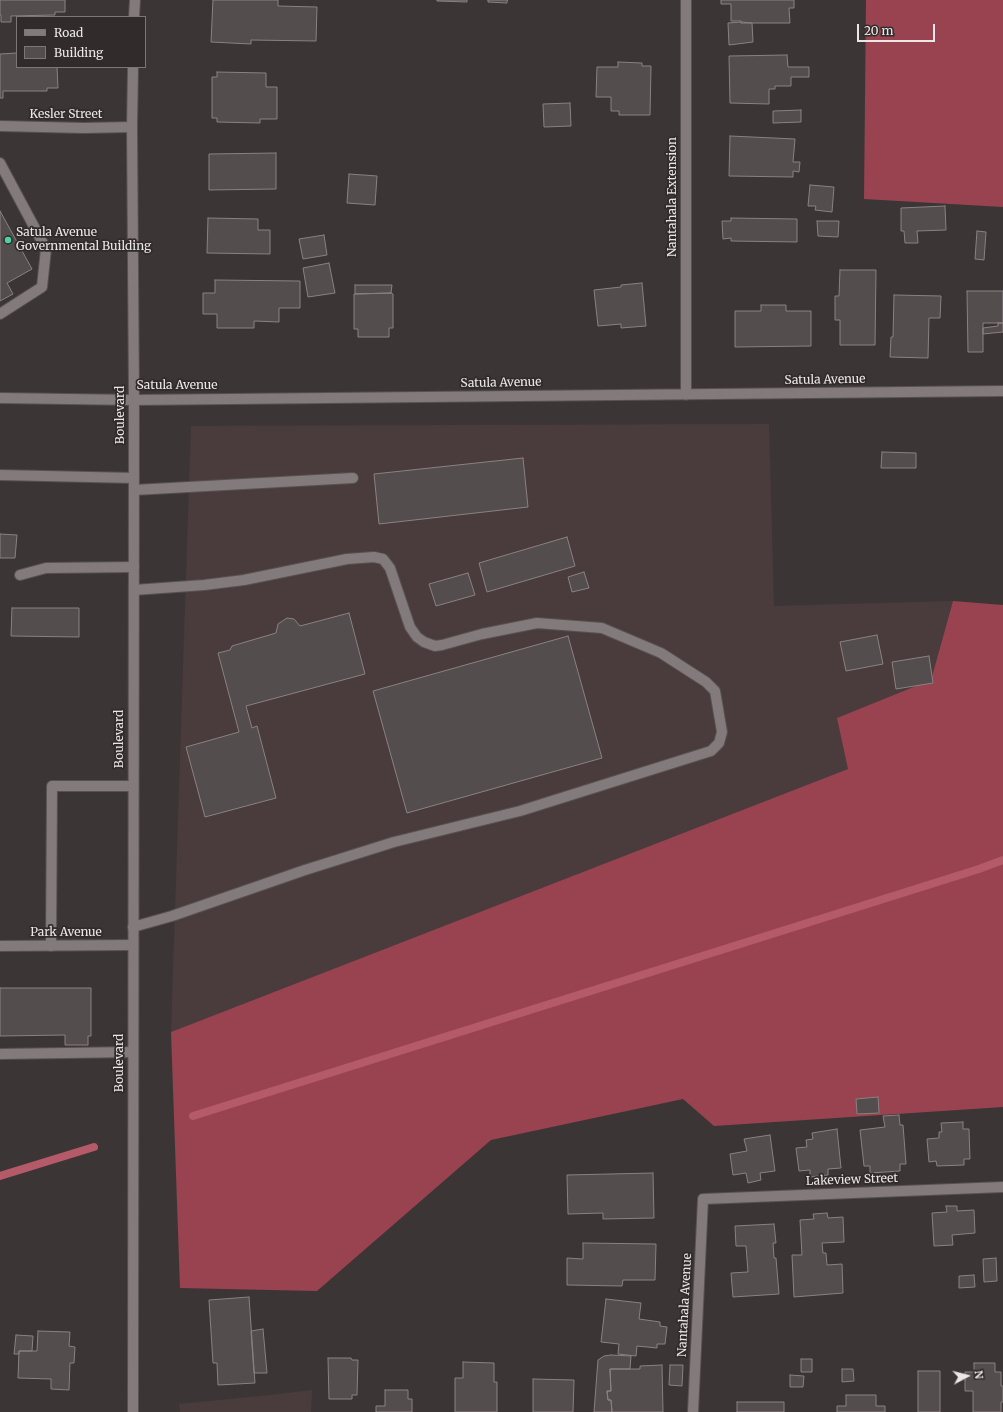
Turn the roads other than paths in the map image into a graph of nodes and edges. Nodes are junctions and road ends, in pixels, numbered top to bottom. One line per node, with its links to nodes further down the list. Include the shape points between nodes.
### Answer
1 (135, 0): 3 (street)
2 (686, 0): 10 (street, Nantahala Extension)
3 (134, 16)
4 (133, 68): 6 (street, Boulevard)
5 (0, 126): 6 (street, Kesler Street)
6 (132, 127): 12 (street, Boulevard)
7 (0, 163): 8 (street, via 46,249 42,287)
8 (0, 314)
9 (1003, 391): 10 (street, Satula Avenue)
10 (686, 394): 12 (street, Satula Avenue)
11 (0, 398): 12 (street, Satula Avenue)
12 (134, 400): 14 (street, Boulevard)
13 (0, 475): 14 (street)
14 (134, 478): 16 (street, Boulevard)
15 (354, 478): 16 (street)
16 (134, 490): 17 (street, Boulevard)
17 (134, 567): 18 (street, via 46,568); 19 (street, Boulevard)
18 (20, 575)
19 (134, 590): 20 (street, Boulevard); 21 (street, via 244,580 347,559 383,559 390,568 410,627 417,638 424,642 434,646 442,645 537,623 602,628 661,653 706,682 715,691 722,732 719,743 712,751 520,811 394,842)
20 (133, 786): 21 (street, Boulevard); 24 (street, via 52,786)
21 (133, 927): 22 (street, Boulevard)
22 (133, 945): 24 (street, Park Avenue); 25 (street, Boulevard)
23 (0, 946): 24 (street, Park Avenue)
24 (52, 946)
25 (133, 1052): 26 (street); 29 (street, Boulevard)
26 (0, 1054)
27 (1003, 1187): 28 (street, Lakeview Street)
28 (703, 1199): 30 (street, Nantahala Avenue)
29 (133, 1412)
30 (693, 1412)

